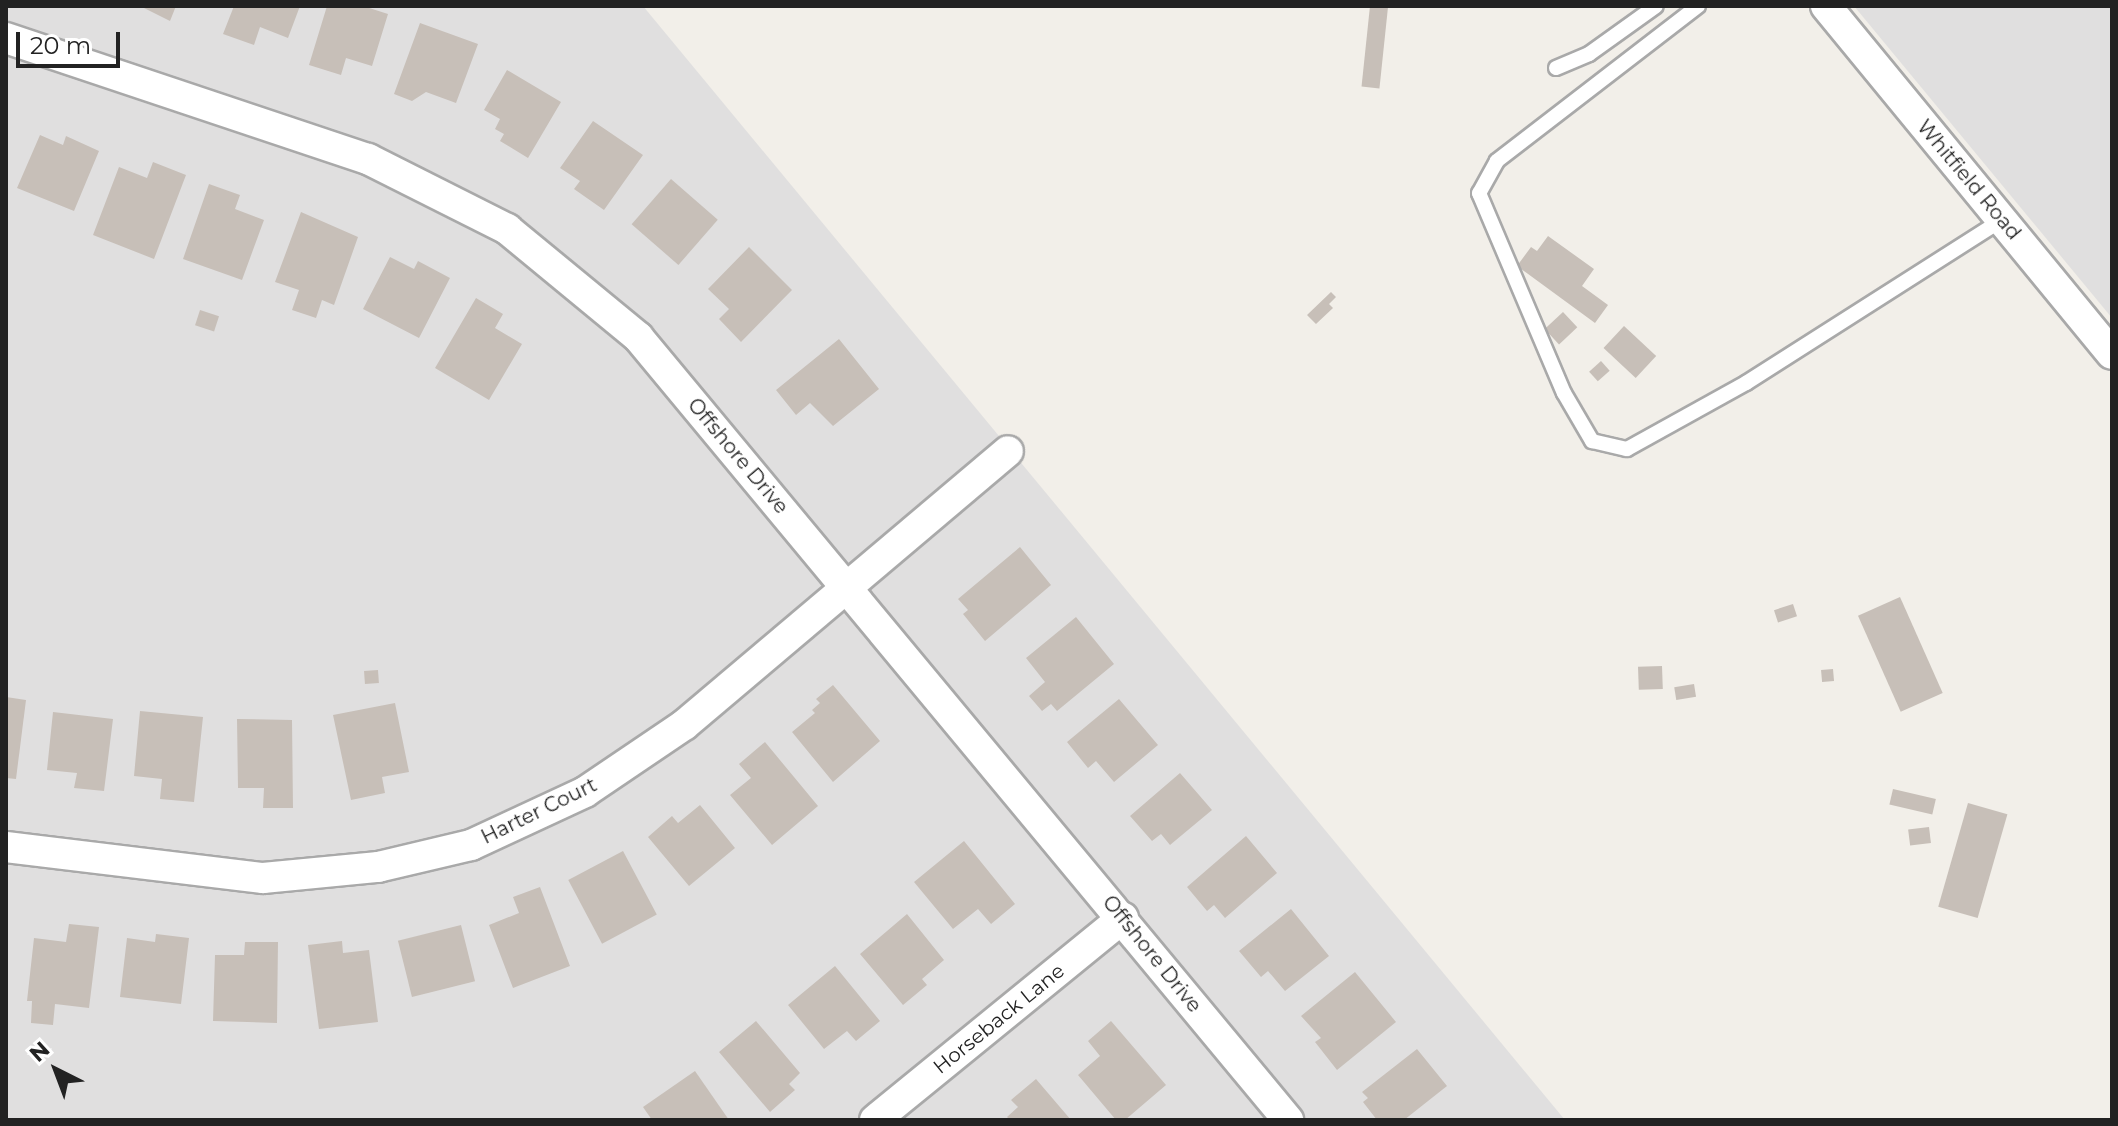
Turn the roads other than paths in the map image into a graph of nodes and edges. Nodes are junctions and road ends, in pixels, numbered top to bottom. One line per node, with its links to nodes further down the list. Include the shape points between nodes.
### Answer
1 (1656, 6): 5 (lane, via 1589,54)
2 (1698, 6): 6 (lane, via 1497,161 1479,193 1564,393 1592,441 1627,449 1746,383)
3 (1826, 6): 6 (street, Whitfield Road)
4 (6, 38): 9 (street, Offshore Drive, via 368,159 507,229 638,337)
5 (1556, 68)
6 (2002, 220): 7 (street, Whitfield Road)
7 (2112, 354)
8 (1008, 451): 9 (street, Harter Court)
9 (849, 586): 10 (street, Harter Court, via 672,733 585,792 471,845 378,867 263,878); 11 (street, Offshore Drive)
10 (6, 847)
11 (1123, 918): 12 (street, Horseback Lane); 13 (street, Offshore Drive)
12 (875, 1120)
13 (1288, 1120)

